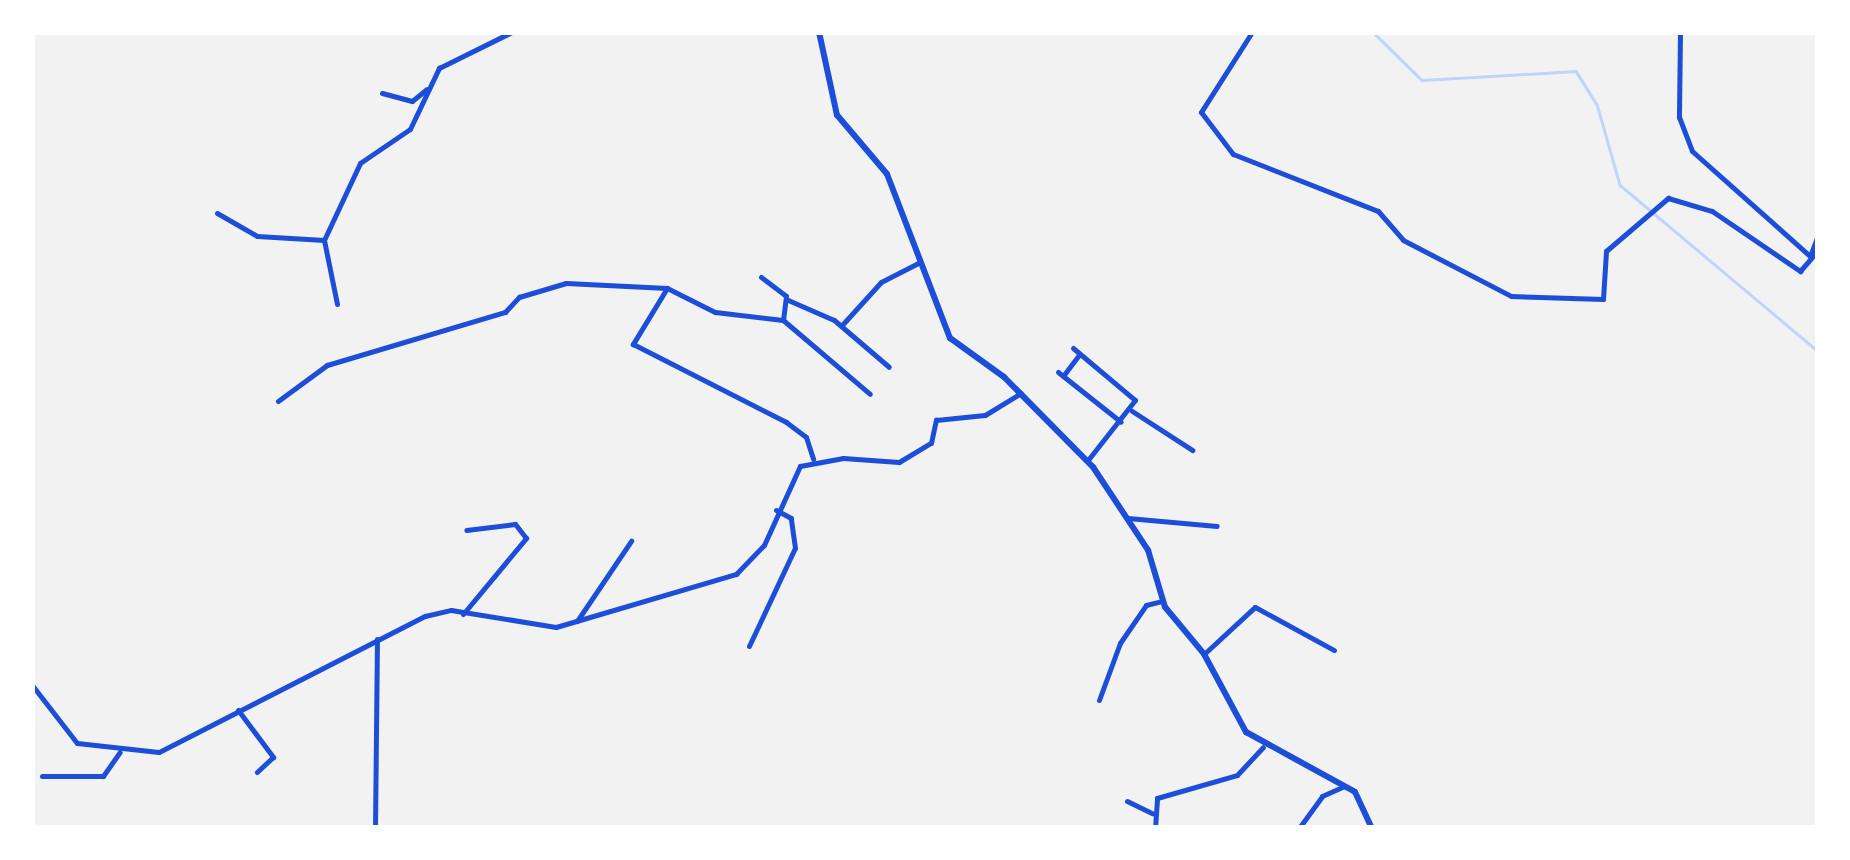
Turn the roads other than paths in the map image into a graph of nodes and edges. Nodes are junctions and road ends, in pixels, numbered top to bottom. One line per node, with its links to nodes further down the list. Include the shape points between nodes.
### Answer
1 (512, 32): 5 (street, via 444,65)
2 (819, 32): 11 (street, via 837,115 881,163)
3 (1252, 32): 10 (street, via 1200,112 1233,154 1378,211 1402,240 1520,299 1602,300 1606,252 1658,202 1701,206 1799,270)
4 (1680, 32): 10 (street, via 1685,139)
5 (430, 87): 6 (street, via 415,101); 9 (street, via 410,129 360,163)
6 (382, 93)
7 (218, 213): 9 (street, via 254,234)
8 (1818, 235): 10 (street)
9 (324, 240): 15 (street)
10 (1815, 253)
11 (920, 262): 17 (street, via 881,282); 21 (street, via 951,340)
12 (761, 276): 14 (street)
13 (667, 288): 16 (street, via 714,312); 23 (street, via 562,284 516,298 505,312 327,365); 27 (street, via 633,344 786,422 810,442)
14 (788, 300): 16 (street); 17 (street)
15 (337, 304)
16 (783, 320): 22 (street)
17 (842, 325): 20 (street)
18 (1073, 348): 19 (street)
19 (1080, 354): 24 (street, via 1133,394); 25 (street, via 1060,374)
20 (889, 367)
21 (1022, 393): 27 (street, via 985,415 936,420 931,444 899,462); 28 (street)
22 (870, 394)
23 (278, 401)
24 (1131, 411): 25 (street); 26 (street)
25 (1121, 422): 28 (street)
26 (1192, 450)
27 (813, 459): 29 (street, via 790,476)
28 (1088, 460): 30 (street)
29 (776, 510): 36 (street, via 741,571); 38 (street, via 792,518 796,548)
30 (1128, 518): 31 (street); 34 (street)
31 (1217, 526)
32 (466, 530): 35 (street, via 515,524 526,540)
33 (631, 541): 36 (street)
34 (1162, 601): 40 (street); 42 (street, via 1146,606 1142,624 1120,643)
35 (463, 614): 36 (street, via 535,626); 37 (street, via 424,616)
36 (577, 621)
37 (377, 639): 43 (street); 51 (street)
38 (749, 646)
39 (1334, 650): 40 (street, via 1255,607)
40 (1204, 654): 44 (street, via 1243,729)
41 (32, 686): 45 (street, via 66,736)
42 (1099, 700)
43 (238, 710): 45 (street, via 158,752); 46 (street, via 274,757)
44 (1263, 747): 48 (street); 50 (street, via 1237,775 1161,796)
45 (120, 752): 47 (street, via 103,776)
46 (257, 772)
47 (42, 776)
48 (1344, 786): 53 (street, via 1322,796); 54 (street, via 1364,801)
49 (1127, 801): 50 (street)
50 (1152, 813): 52 (street)
51 (375, 828)
52 (1155, 828)
53 (1299, 828)
54 (1372, 828)

